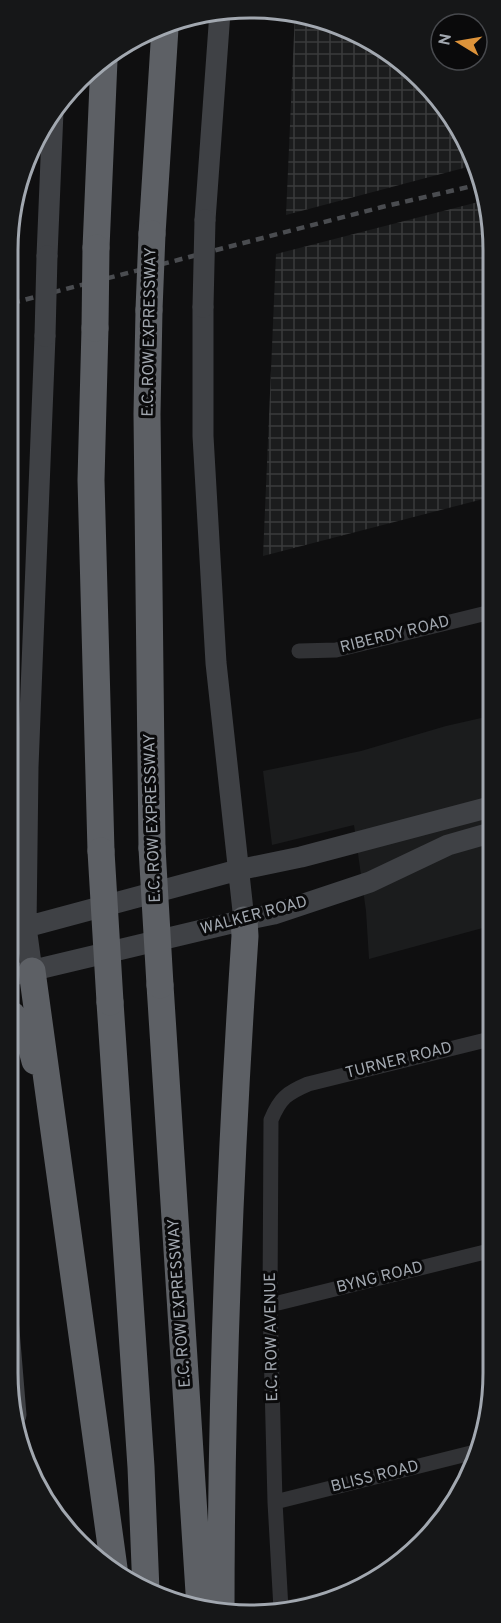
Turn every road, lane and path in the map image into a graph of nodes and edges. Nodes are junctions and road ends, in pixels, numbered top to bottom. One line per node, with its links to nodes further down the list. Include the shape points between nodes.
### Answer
1 (219, 20): 9 (main road, bridge, via 205,220 203,436 216,663)
2 (165, 35): 23 (highway, E.C. ROW EXPRESSWAY, bridge, via 152,234 147,414 152,848)
3 (104, 71): 22 (highway, bridge, via 91,480 101,851)
4 (52, 129): 11 (main road, bridge, via 28,767)
5 (483, 614): 6 (street, RIBERDY ROAD, via 336,650)
6 (299, 651)
7 (483, 809): 9 (main road)
8 (483, 835): 10 (main road, WALKER ROAD, via 448,845 370,882)
9 (238, 870): 10 (main road); 11 (main road)
10 (244, 920): 12 (main road, WALKER ROAD); 24 (highway, via 221,1479)
11 (18, 927): 12 (main road)
12 (20, 973): 16 (highway)
13 (18, 1025): 16 (highway, via 31,1046)
14 (483, 1041): 15 (street, TURNER ROAD)
15 (308, 1084): 18 (street, E.C. ROW AVENUE, via 289,1093 278,1104 271,1120)
16 (57, 1144): 21 (highway)
17 (483, 1252): 18 (street, BYNG ROAD)
18 (270, 1305): 20 (street, E.C. ROW AVENUE)
19 (468, 1454): 20 (street, BLISS ROAD)
20 (275, 1502): 25 (street, E.C. ROW AVENUE)
21 (113, 1560)
22 (146, 1580)
23 (199, 1600)
24 (220, 1603)
25 (281, 1603)

